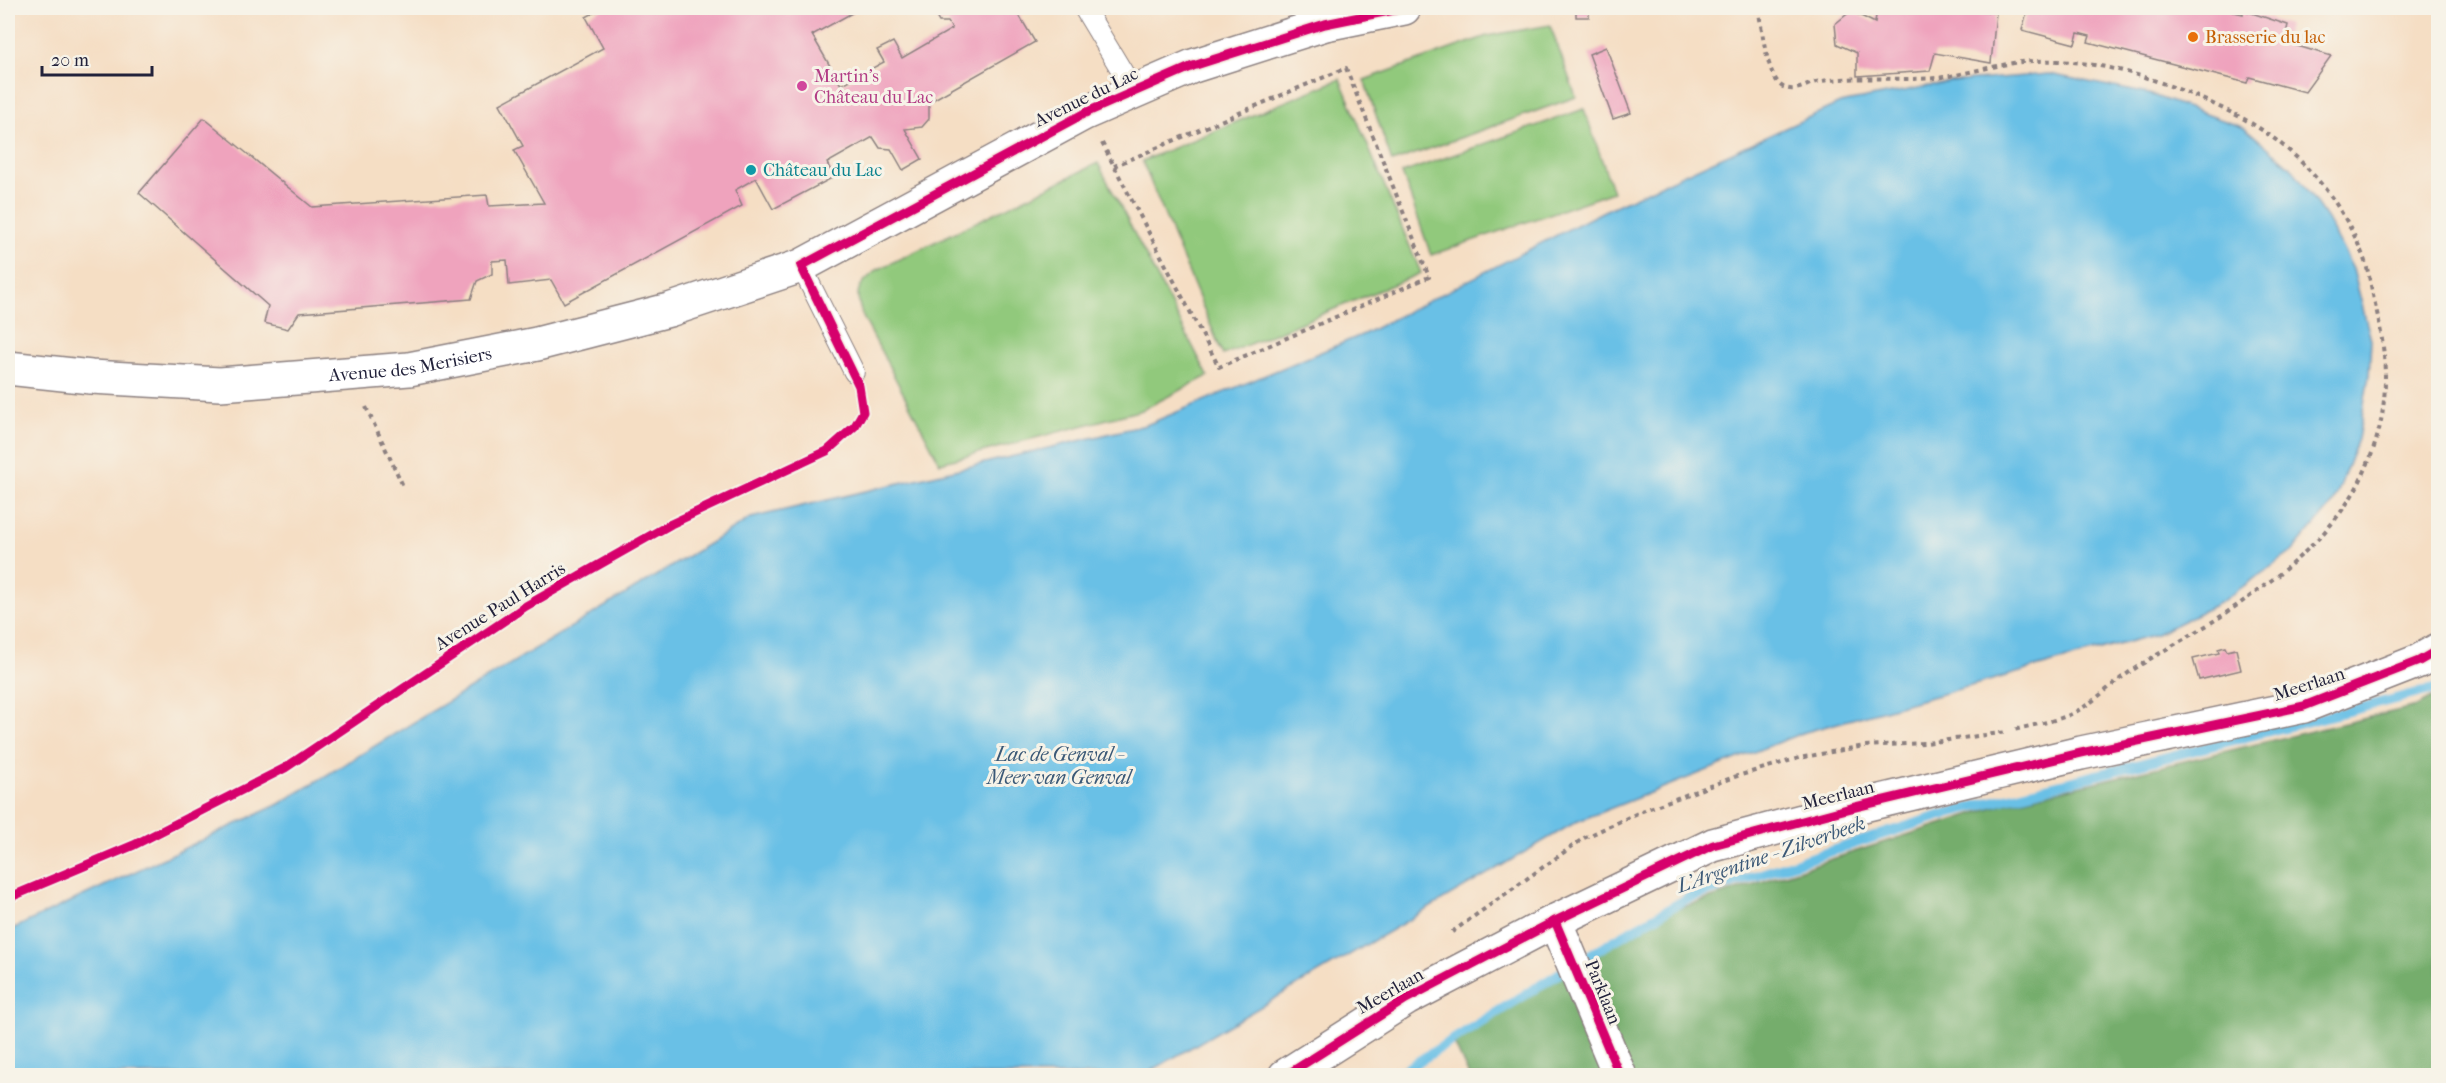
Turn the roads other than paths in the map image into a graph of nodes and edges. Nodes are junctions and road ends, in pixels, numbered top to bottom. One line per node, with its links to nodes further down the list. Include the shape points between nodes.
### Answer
1 (1084, 8): 3 (lane)
2 (1404, 8): 3 (street, Avenue du Lac, via 1325,24 1193,66)
3 (1134, 91): 4 (street, Avenue du Lac, via 1085,113)
4 (801, 266): 5 (street, Avenue des Merisiers, via 669,310 537,344 410,369 220,384); 6 (lane)
5 (8, 368)
6 (854, 372)
7 (2439, 650): 8 (street, Meerlaan, via 2304,706 2081,753 1713,845)
8 (1560, 930): 9 (street, Meerlaan, via 1406,999); 10 (street, Parklaan)
9 (1285, 1076)
10 (1620, 1076)

